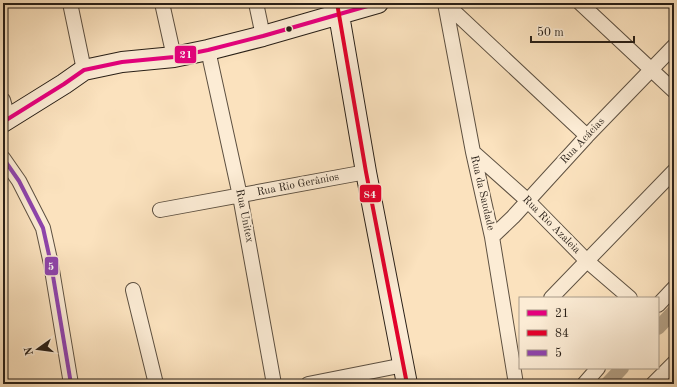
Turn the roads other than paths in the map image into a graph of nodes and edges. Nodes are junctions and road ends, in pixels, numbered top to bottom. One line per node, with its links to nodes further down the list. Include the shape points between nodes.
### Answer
1 (70, 3): 13 (street)
2 (162, 3): 11 (street)
3 (256, 3): 8 (street)
4 (445, 3): 16 (street, Rua da Saudade); 17 (street, Rua da Saudade)
5 (580, 3): 12 (street)
6 (368, 5): 7 (main road)
7 (338, 9): 8 (main road); 20 (main road)
8 (263, 36): 10 (main road)
9 (674, 46): 12 (street, Rua Acácias)
10 (208, 50): 11 (main road); 21 (street, Rua Unitex)
11 (174, 57): 13 (main road, via 122,62)
12 (652, 69): 14 (street); 16 (street, Rua Acácias)
13 (84, 70): 15 (main road, via 64,84)
14 (674, 91)
15 (5, 113)
16 (587, 136): 22 (street, Rua Acácias)
17 (473, 152): 22 (street, Rua Rio Azaleia); 24 (street, Rua da Saudade)
18 (3, 158): 36 (street, via 43,228)
19 (674, 171): 25 (street)
20 (366, 172): 21 (street, Rua Rio Gerânios); 35 (main road)
21 (240, 196): 23 (street, Rua Rio Gerânios); 38 (street, Rua Unitex)
22 (528, 201): 24 (street, Rua Acácias); 25 (street, Rua Rio Azaleia)
23 (160, 210)
24 (492, 237): 32 (street, Rua da Saudade)
25 (587, 261): 28 (street); 29 (street, Rua Rio Azaleia)
26 (674, 288): 30 (street)
27 (133, 290): 37 (street)
28 (552, 297)
29 (629, 297)
30 (659, 304)
31 (519, 330): 32 (street)
32 (510, 340): 40 (street, Rua da Saudade)
33 (674, 363): 42 (street)
34 (597, 369): 41 (street)
35 (405, 374): 39 (street)
36 (71, 384)
37 (156, 384)
38 (274, 384)
39 (308, 384)
40 (516, 384)
41 (584, 384)
42 (654, 384)

